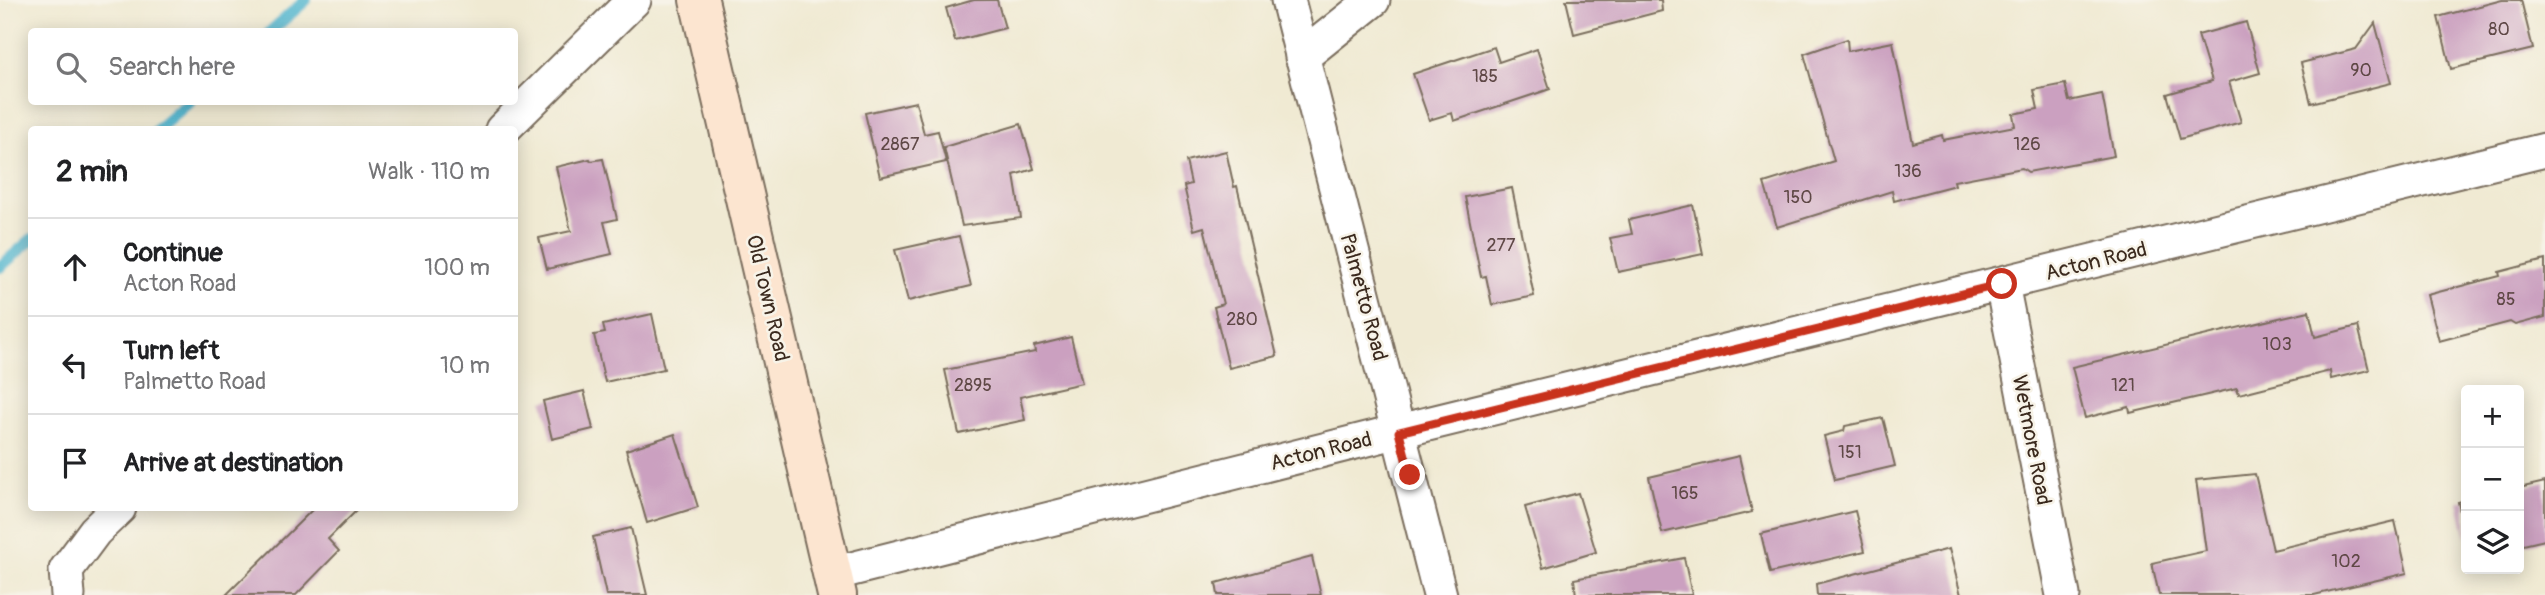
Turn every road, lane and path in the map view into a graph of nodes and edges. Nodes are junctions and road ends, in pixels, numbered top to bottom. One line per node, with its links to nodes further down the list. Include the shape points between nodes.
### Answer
1 (634, 0): 6 (street)
2 (699, 0): 11 (main road, Old Town Road)
3 (1288, 0): 5 (street, Palmetto Road)
4 (1373, 0): 5 (street)
5 (1302, 57): 9 (street, Palmetto Road)
6 (506, 126)
7 (2545, 150): 8 (street, Acton Road)
8 (2002, 284): 9 (street, Acton Road); 14 (street, Wetmore Road)
9 (1399, 432): 11 (street, Acton Road); 13 (street, Palmetto Road)
10 (116, 511): 12 (street, via 66,570)
11 (835, 585)
12 (68, 595)
13 (1440, 595)
14 (2063, 595)

